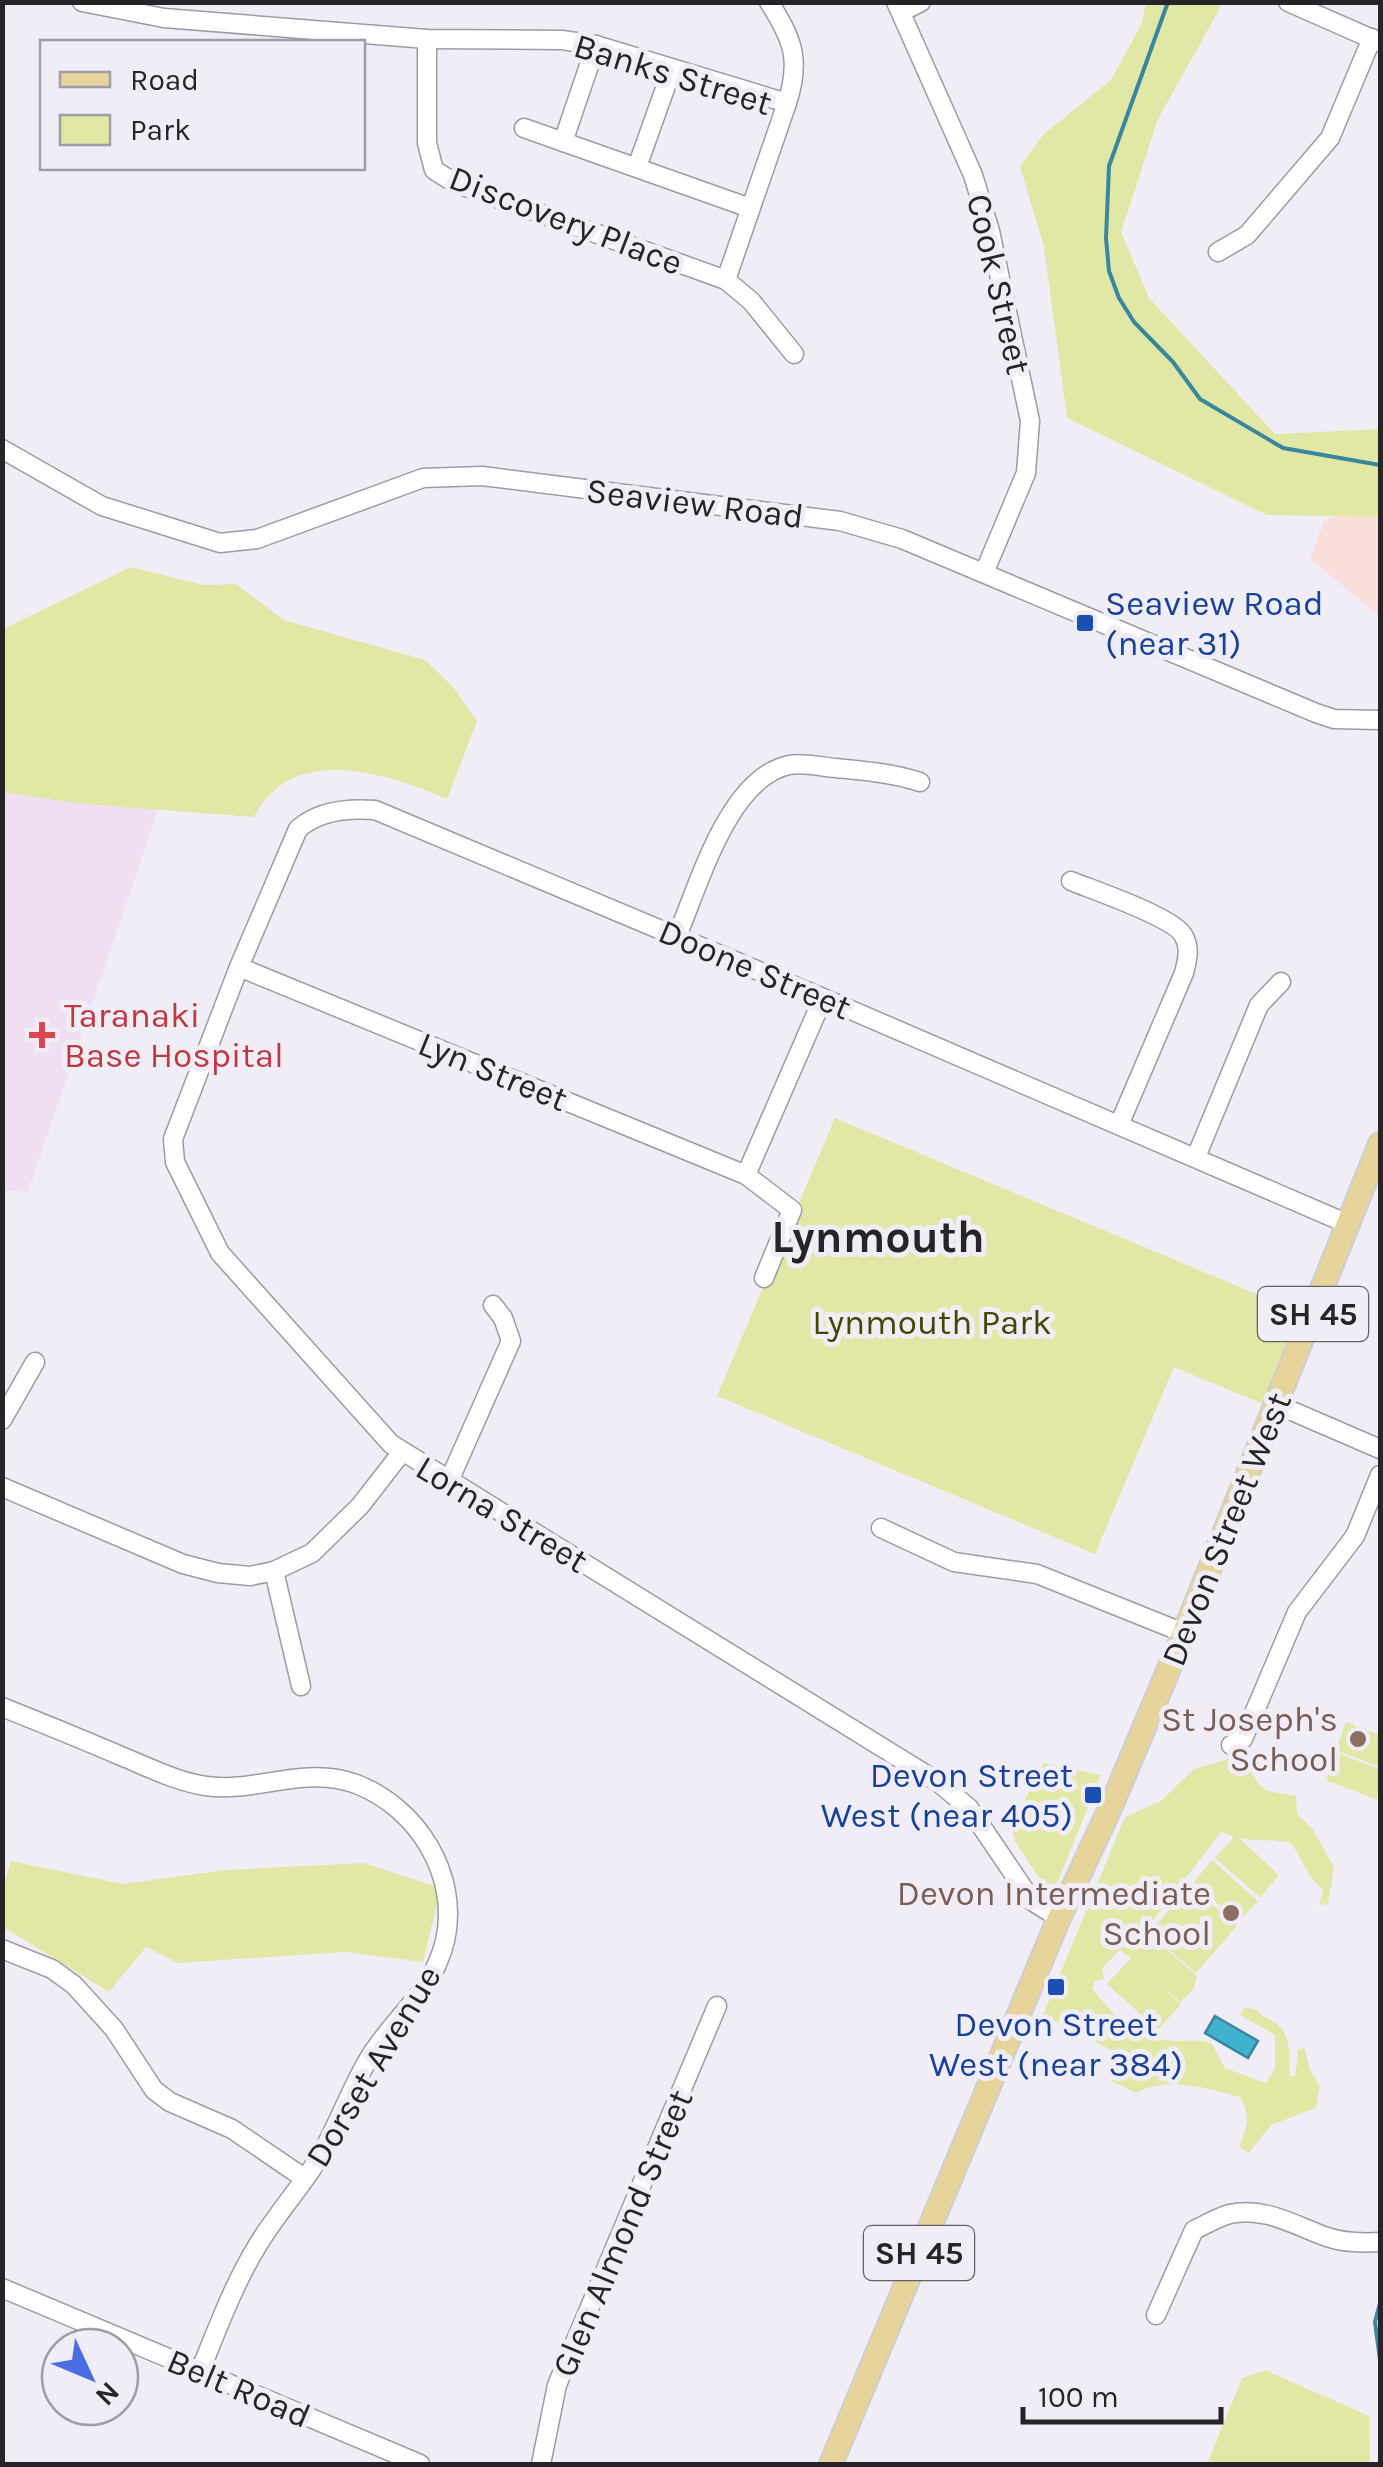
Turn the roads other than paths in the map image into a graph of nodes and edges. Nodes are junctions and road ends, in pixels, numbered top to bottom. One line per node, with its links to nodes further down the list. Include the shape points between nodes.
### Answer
1 (82, 2): 6 (street, Banks Street, via 164,18)
2 (769, 2): 10 (street, via 796,63)
3 (921, 2): 5 (street)
4 (1288, 2): 7 (street)
5 (898, 7): 19 (street, Cook Street, via 973,175 1030,421 1026,474)
6 (427, 40): 8 (street, Banks Street); 16 (street, Discovery Place, via 427,144 442,177)
7 (1376, 40): 15 (street, via 1324,147 1247,236)
8 (596, 46): 9 (street, Banks Street); 12 (street)
9 (672, 68): 10 (street, Banks Street); 13 (street)
10 (787, 103): 14 (street, Banks Street)
11 (524, 128): 12 (street)
12 (563, 142): 13 (street)
13 (636, 167): 14 (street)
14 (750, 208): 16 (street, Banks Street)
15 (1218, 252)
16 (726, 280): 17 (street, Discovery Place)
17 (794, 354)
18 (2, 449): 19 (street, Seaview Road, via 102,506 220,543 257,539 424,478 464,474 840,521)
19 (984, 573): 20 (street, Seaview Road, via 1334,720)
20 (1380, 720)
21 (920, 782): 23 (street, via 893,773 790,765 765,776 728,819)
22 (1071, 880): 27 (street, via 1166,921 1187,946 1184,973)
23 (677, 936): 24 (street, Doone Street, via 386,814 351,810 298,829); 26 (street, Doone Street)
24 (239, 968): 30 (street, Lyn Street); 38 (street, Lorna Street, via 176,1128 175,1162 220,1254)
25 (1281, 982): 29 (street, via 1260,1005)
26 (823, 998): 27 (street, Doone Street); 30 (street)
27 (1119, 1125): 29 (street, Doone Street)
28 (1380, 1144): 31 (main road, Devon Street West / SH 45)
29 (1196, 1157): 31 (street, Doone Street)
30 (746, 1176): 32 (street, Lyn Street, via 792,1210)
31 (1348, 1224): 35 (main road, Devon Street West / SH 45)
32 (764, 1278)
33 (493, 1305): 40 (street, via 511,1340)
34 (35, 1362): 36 (street)
35 (1278, 1405): 37 (street); 44 (main road, Devon Street West / SH 45)
36 (2, 1420)
37 (1380, 1448)
38 (402, 1452): 40 (street, Lorna Street); 43 (street, via 336,1533 312,1554)
39 (1380, 1475): 47 (street, via 1355,1536 1297,1612 1242,1739)
40 (449, 1481): 48 (street, Lorna Street, via 938,1782 969,1808 1032,1901)
41 (2, 1487): 43 (street, via 183,1564 250,1576)
42 (881, 1528): 44 (street, via 954,1562 1036,1574)
43 (274, 1571): 45 (street)
44 (1184, 1633): 48 (main road, Devon Street West / SH 45)
45 (301, 1686)
46 (2, 1706): 51 (street, Dorset Avenue, via 203,1786 312,1776 351,1782 386,1799 422,1835 444,1884 446,1936 438,1963 371,2055)
47 (1231, 1745)
48 (1059, 1918): 58 (main road, Devon Street West / SH 45)
49 (2, 1948): 51 (street, via 74,1986 114,2028 154,2090 232,2129)
50 (717, 2006): 57 (street, Glen Almond Street, via 557,2385)
51 (304, 2178): 55 (street, Dorset Avenue, via 254,2251)
52 (1380, 2242): 54 (street, via 1329,2238 1256,2212 1229,2214 1194,2230)
53 (2, 2288): 55 (street, Belt Road)
54 (1156, 2316)
55 (200, 2371): 56 (street, Belt Road)
56 (420, 2464)
57 (540, 2464)
58 (831, 2464)

